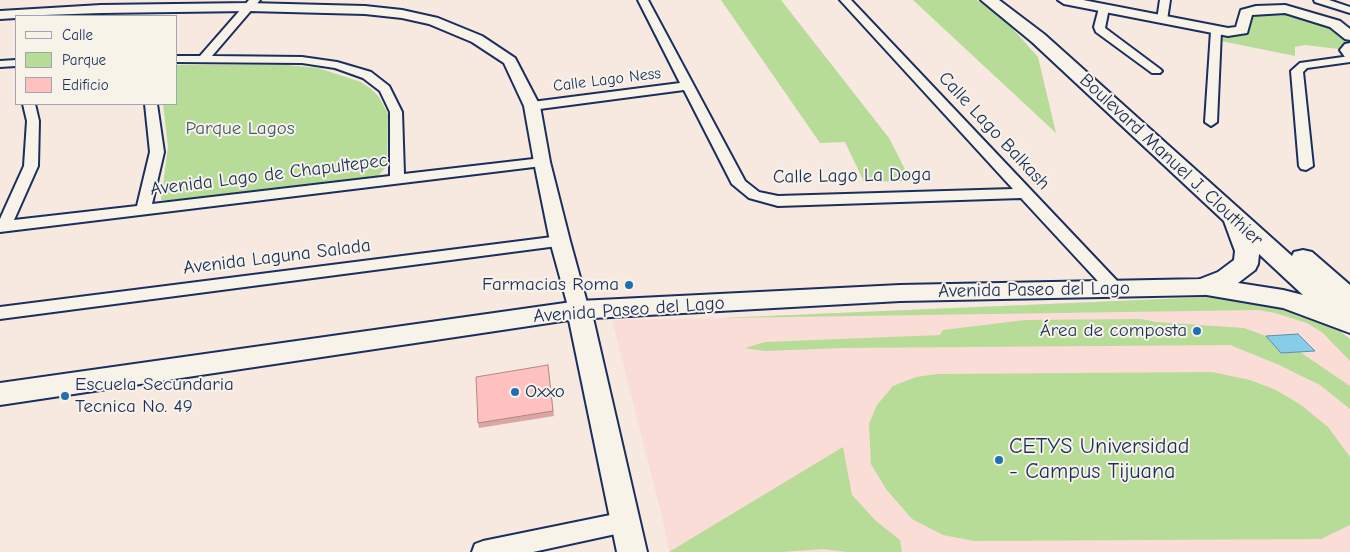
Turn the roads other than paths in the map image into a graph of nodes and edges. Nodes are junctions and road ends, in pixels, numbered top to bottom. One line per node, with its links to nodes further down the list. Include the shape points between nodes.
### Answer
1 (643, 0): 25 (street, Calle Lago La Doga)
2 (845, 0): 33 (street, Calle Lago Balkash)
3 (989, 0): 35 (main road, Boulevard Manuel J. Clouthier, via 1038,38)
4 (1006, 0): 40 (main road, Boulevard Manuel J. Clouthier, via 1048,33)
5 (1064, 0): 10 (street)
6 (1165, 0): 14 (street)
7 (1251, 0): 11 (street)
8 (1320, 0): 12 (street)
9 (252, 3): 13 (street); 22 (street); 28 (street, via 364,10 433,21 477,39 510,61)
10 (1097, 5): 14 (street); 24 (street, via 1100,30)
11 (1267, 9): 16 (street, via 1303,13); 17 (street, via 1246,13 1242,30)
12 (1350, 10)
13 (0, 15)
14 (1162, 20): 17 (street)
15 (1350, 20): 16 (street)
16 (1332, 23): 18 (street)
17 (1216, 31): 29 (street)
18 (1350, 36)
19 (1350, 47): 20 (street, via 1347,50)
20 (1350, 54)
21 (178, 59): 22 (street)
22 (203, 59): 32 (street, via 302,60 337,65 367,75 385,89 396,112)
23 (1350, 60): 31 (street, via 1304,65 1297,71)
24 (1156, 71)
25 (687, 86): 28 (street, Calle Lago Ness); 33 (street, Calle Lago La Doga, via 739,184 754,195 778,201)
26 (29, 105): 36 (street, via 33,121 31,166)
27 (151, 105): 34 (street, via 157,152)
28 (532, 106): 30 (street)
29 (1212, 122)
30 (542, 162): 32 (street, Avenida Lago de Chapultepec); 37 (street)
31 (1306, 166)
32 (397, 180): 34 (street, Avenida Lago de Chapultepec)
33 (1026, 193): 39 (street, Calle Lago Balkash)
34 (143, 210): 36 (street, Avenida Lago de Chapultepec)
35 (1228, 213): 38 (main road, via 1243,239 1247,251 1246,264 1227,278); 43 (main road, Boulevard Manuel J. Clouthier)
36 (2, 227)
37 (560, 241): 41 (street); 42 (street, Avenida Laguna Salada)
38 (1204, 287): 39 (main road, Avenida Paseo del Lago); 43 (main road, via 1283,299)
39 (1114, 288): 41 (main road, Avenida Paseo del Lago, via 900,293)
40 (1350, 299)
41 (579, 310): 44 (main road, Avenida Paseo del Lago); 45 (main road)
42 (0, 313)
43 (1350, 324)
44 (0, 394)
45 (625, 522): 46 (street); 47 (main road)
46 (483, 552)
47 (632, 552)

